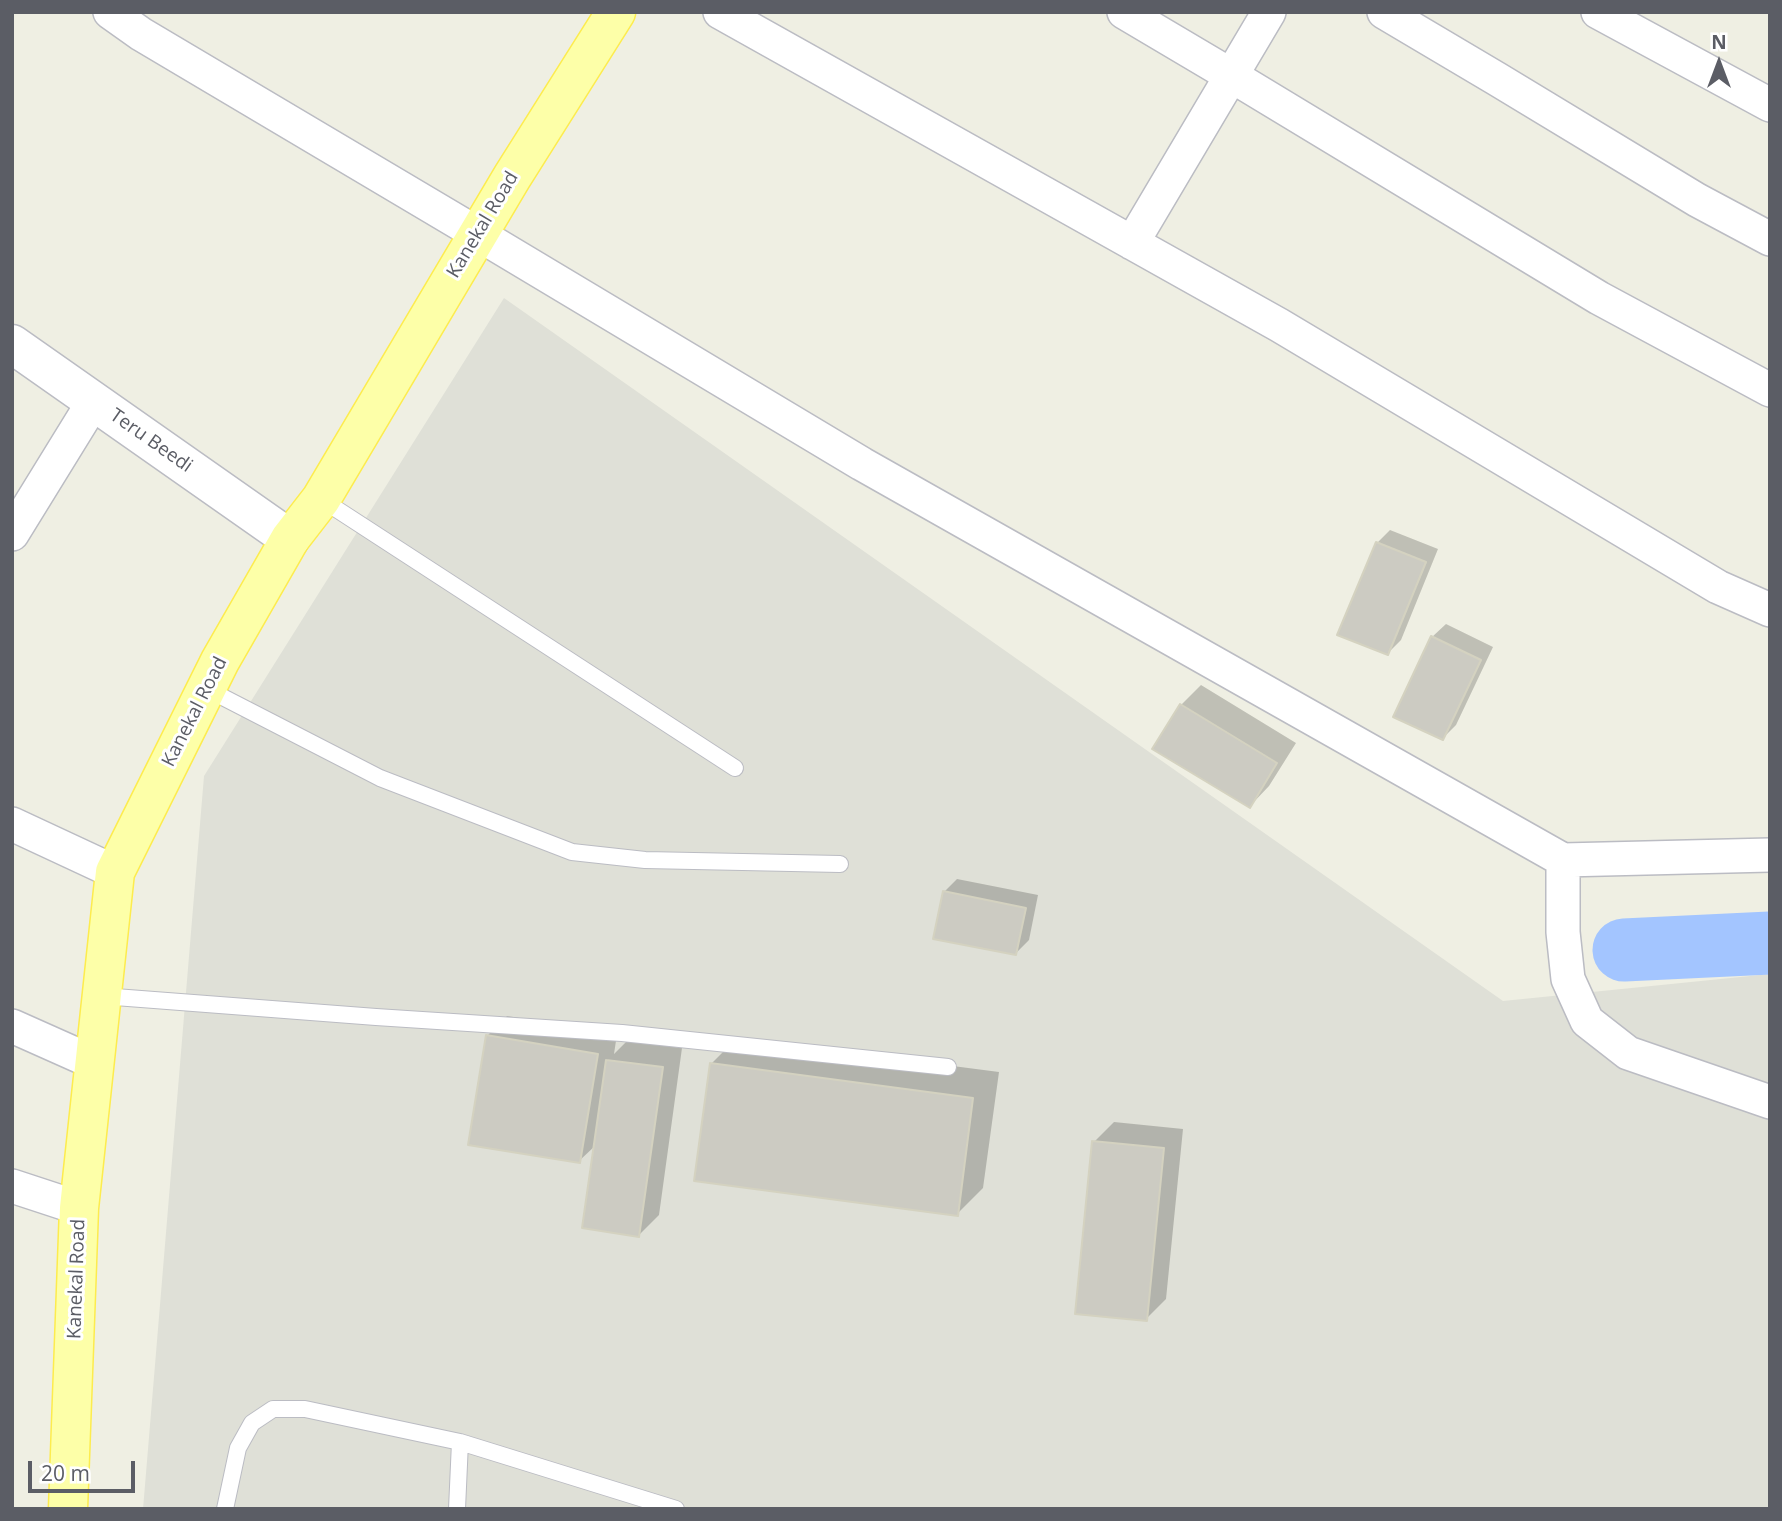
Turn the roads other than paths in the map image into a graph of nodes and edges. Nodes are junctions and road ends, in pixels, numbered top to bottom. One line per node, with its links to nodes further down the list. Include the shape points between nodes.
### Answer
1 (110, 12): 10 (street)
2 (616, 12): 10 (main road, Kanekal Road)
3 (720, 12): 12 (street)
4 (1124, 12): 8 (street)
5 (1269, 12): 8 (street)
6 (1384, 12): 11 (street)
7 (1598, 12): 9 (street)
8 (1232, 76): 12 (street); 14 (street, via 1599,298)
9 (1770, 105)
10 (478, 234): 16 (main road, Kanekal Road); 24 (street, via 862,464)
11 (1770, 239)
12 (1132, 243): 19 (street, via 1279,325 1718,587)
13 (12, 344): 15 (street, Teru Beedi)
14 (1770, 390)
15 (94, 401): 17 (street); 18 (street, Teru Beedi)
16 (321, 499): 18 (main road, Kanekal Road); 21 (lane)
17 (12, 534)
18 (290, 539): 20 (main road, Kanekal Road)
19 (1770, 610)
20 (206, 688): 25 (lane, via 380,778 572,852 645,860); 26 (main road, Kanekal Road)
21 (735, 768)
22 (12, 824): 26 (street)
23 (1770, 855): 24 (street)
24 (1563, 860): 31 (street, via 1568,979 1587,1021 1629,1053)
25 (840, 864)
26 (115, 872): 27 (main road, Kanekal Road)
27 (102, 996): 29 (main road, Kanekal Road); 30 (lane, via 622,1033)
28 (12, 1026): 29 (street)
29 (95, 1063): 33 (main road, Kanekal Road)
30 (948, 1067)
31 (1770, 1102)
32 (12, 1186): 33 (street)
33 (79, 1208): 35 (main road, Kanekal Road)
34 (460, 1442): 36 (lane, via 305,1409 273,1409 252,1423 238,1448); 37 (lane); 38 (lane)
35 (68, 1509)
36 (225, 1509)
37 (457, 1509)
38 (676, 1509)

